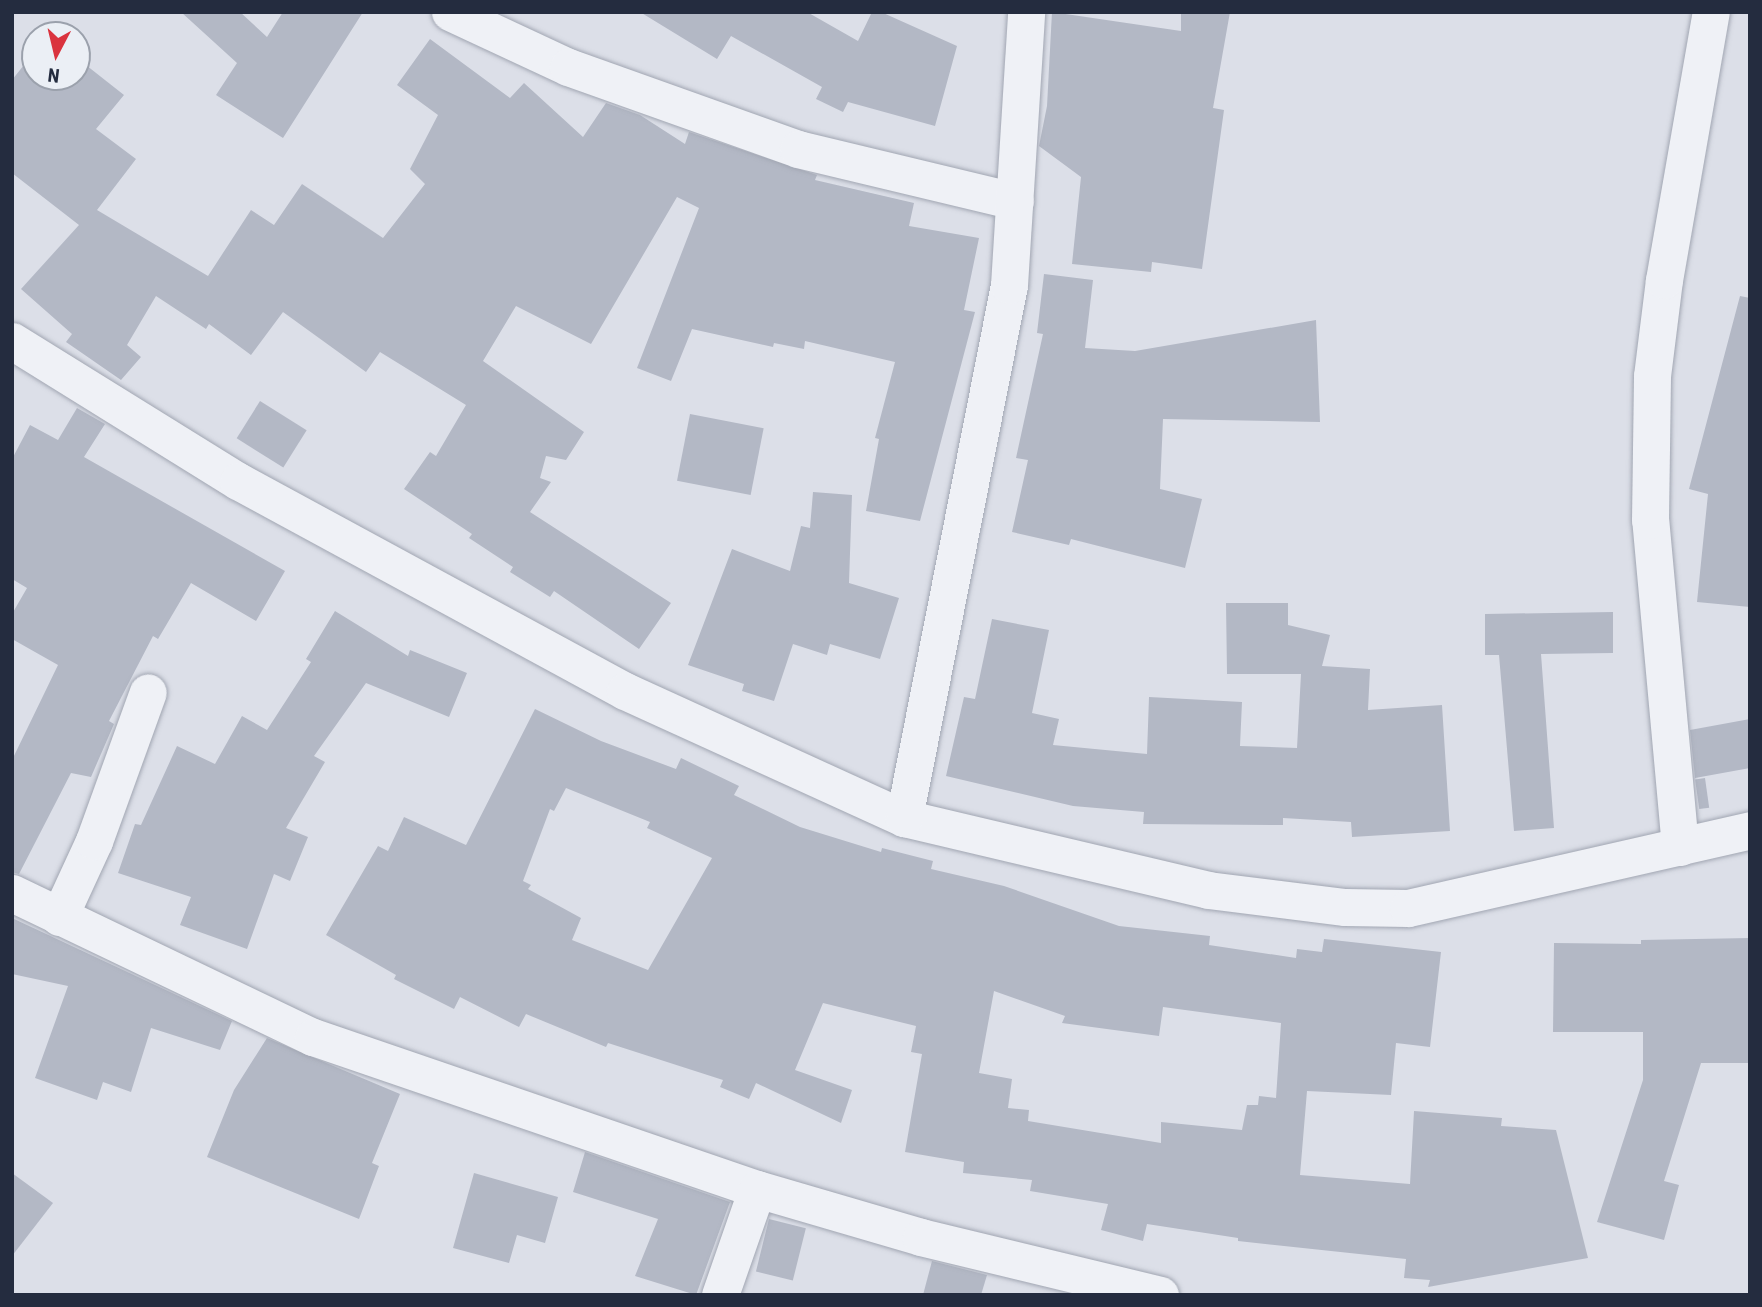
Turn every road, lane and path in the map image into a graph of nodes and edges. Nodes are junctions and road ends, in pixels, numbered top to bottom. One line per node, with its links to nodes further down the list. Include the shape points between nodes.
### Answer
1 (450, 12): 4 (street, via 568,67 798,149)
2 (1026, 12): 4 (street)
3 (1711, 12): 9 (street, via 1664,280 1652,376 1650,520)
4 (1015, 201): 7 (street, via 1009,285)
5 (12, 341): 7 (street, via 238,481 625,691)
6 (148, 692): 11 (street, via 94,841)
7 (904, 818): 9 (street, via 1208,890 1345,907 1408,908)
8 (1750, 830): 9 (street)
9 (1680, 848)
10 (12, 894): 11 (street)
11 (59, 917): 12 (street, via 313,1037)
12 (757, 1189): 13 (street); 14 (street, via 921,1237)
13 (720, 1295)
14 (1160, 1295)

